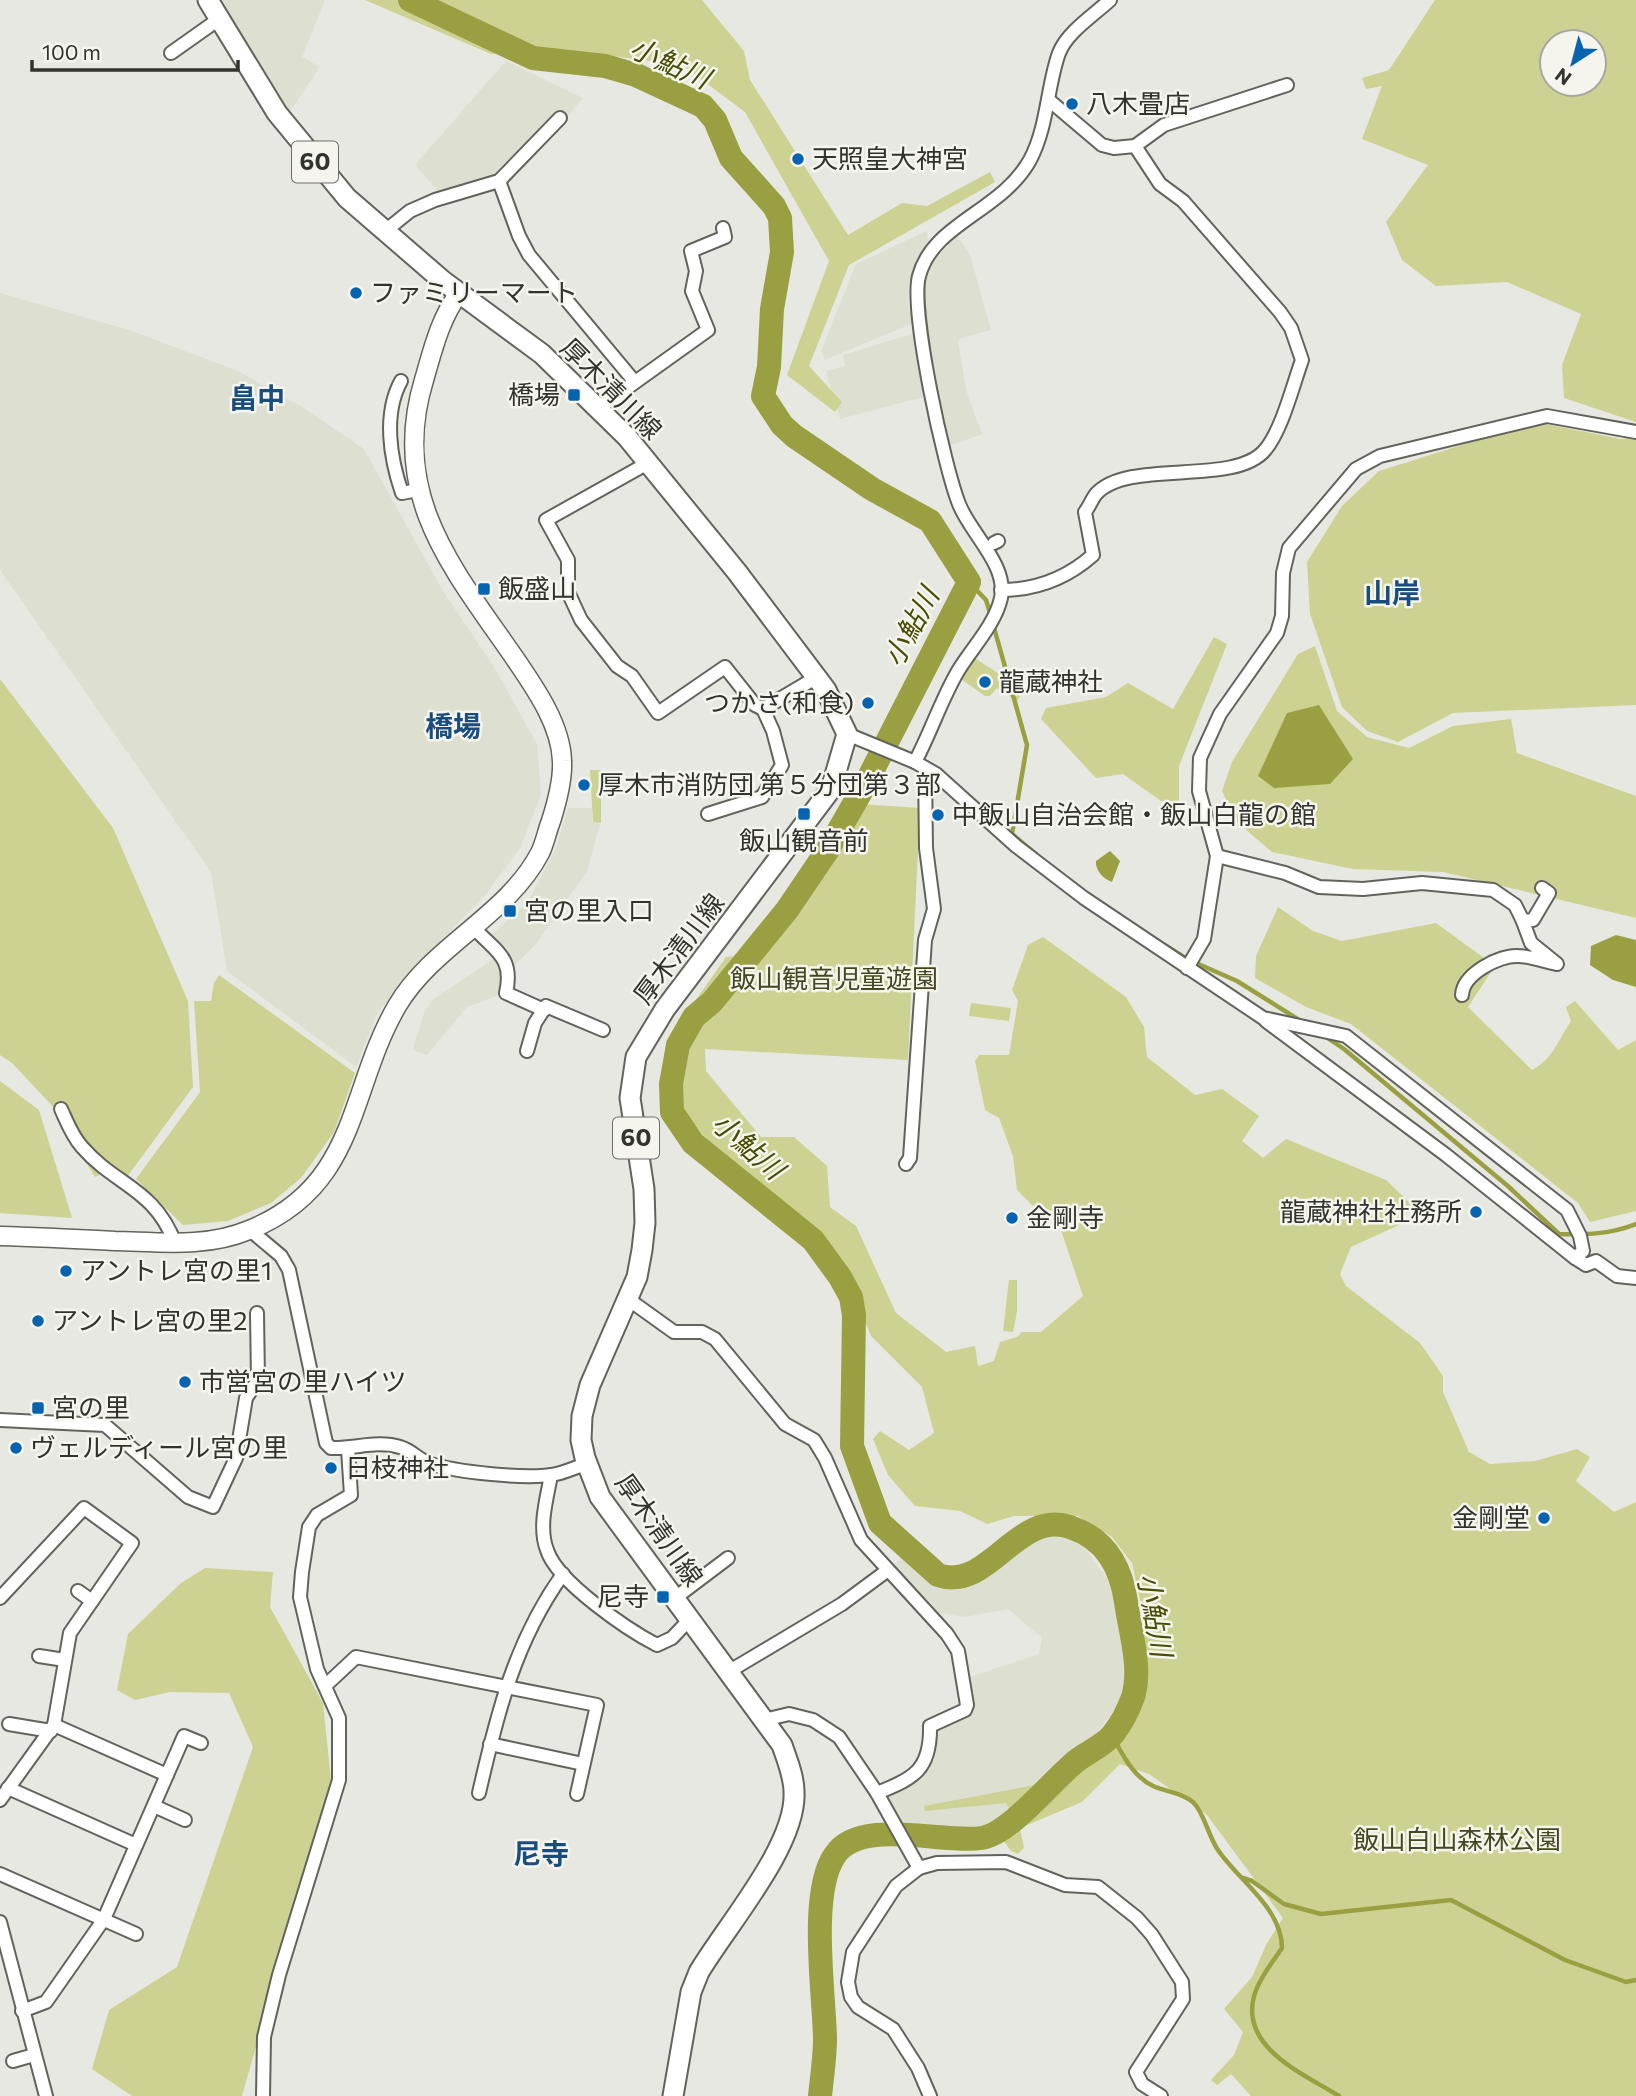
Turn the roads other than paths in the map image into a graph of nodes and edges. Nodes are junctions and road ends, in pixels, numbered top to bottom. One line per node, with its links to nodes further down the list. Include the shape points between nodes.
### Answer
1 (208, 0): 3 (main road, 厚木清川線 / 60)
2 (1110, 0): 6 (street, via 1064,45)
3 (219, 19): 4 (street); 10 (main road, 厚木清川線 / 60, via 276,113 347,198)
4 (171, 53)
5 (1287, 85): 8 (street, via 1164,125)
6 (1050, 101): 8 (street, via 1102,145); 19 (street, via 1031,158 1018,178 998,199 936,243 919,276 916,298 952,482 960,506 996,569)
7 (559, 118): 9 (street)
8 (1135, 146): 19 (street, via 1160,184 1183,201 1280,312 1302,360 1273,436 1257,456 1232,467 1133,478 1099,492 1085,512 1093,555 1063,576 1021,590)
9 (499, 181): 10 (street, via 410,211); 14 (street, via 530,255)
10 (384, 232): 12 (main road, 厚木清川線 / 60)
11 (725, 235): 14 (street, via 691,251 696,271 692,291 708,330)
12 (459, 293): 15 (main road, 厚木清川線 / 60, via 542,354); 18 (street, via 447,309 420,391 414,457)
13 (401, 381): 18 (street, via 391,399 394,471 402,493)
14 (634, 382): 15 (street)
15 (599, 408): 17 (main road, 厚木清川線 / 60)
16 (1636, 432): 25 (street, via 1547,415 1380,456 1356,469 1289,548 1277,633 1220,714 1200,758 1199,791)
17 (648, 463): 20 (main road, 厚木清川線 / 60); 21 (street, via 546,520 568,560 568,592 581,620 617,666 632,676 658,713 724,667)
18 (418, 490): 28 (street, via 443,552 534,686 555,728 562,760 557,802 540,852 522,879)
19 (1001, 590): 23 (street, via 991,620 957,672)
20 (817, 677): 21 (street); 22 (main road, 厚木清川線 / 60)
21 (763, 709): 24 (street, via 782,765 762,797)
22 (854, 737): 23 (street); 42 (main road, 厚木清川線 / 60, via 831,789 665,1009 636,1057 630,1098 645,1223 637,1277)
23 (915, 763): 29 (street, via 936,774 1035,861); 36 (street, via 934,909 925,940 911,1158)
24 (708, 814)
25 (1217, 856): 27 (street, via 1285,873 1319,887 1363,889 1422,883 1493,890 1515,905); 29 (street, via 1203,939)
26 (1542, 888): 27 (street, via 1549,893 1533,920)
27 (1522, 919): 30 (street, via 1531,943 1557,964 1504,957 1471,975)
28 (473, 927): 31 (street, via 508,965 506,993); 37 (street, via 442,954 398,1006 352,1126 330,1165 288,1208)
29 (1187, 968): 32 (street)
30 (1462, 995)
31 (544, 1010): 33 (street, via 546,1006); 34 (street)
32 (1263, 1018): 40 (street); 40 (street, via 1346,1036 1567,1210 1583,1251)
33 (603, 1030)
34 (527, 1051)
35 (61, 1109): 39 (street, via 81,1146 152,1202)
36 (906, 1164)
37 (250, 1230): 39 (street); 45 (street, via 281,1256 289,1270 326,1443 331,1448)
38 (0, 1236): 39 (street)
39 (175, 1243)
40 (1575, 1258): 41 (street, via 1586,1265 1596,1261 1617,1276)
41 (1636, 1278)
42 (628, 1299): 46 (main road, 厚木清川線 / 60, via 590,1385 582,1416); 49 (street, via 674,1332 702,1332 715,1339 785,1424 814,1440 861,1540)
43 (257, 1313): 44 (street, via 254,1348 258,1380 246,1398 236,1458 212,1512 188,1497 105,1425)
44 (0, 1420)
45 (348, 1449): 47 (street, via 382,1444 400,1447 439,1466 530,1477); 59 (street, via 351,1495 317,1515 309,1527 302,1573 300,1597 317,1669)
46 (586, 1464): 47 (street); 53 (main road, 厚木清川線 / 60, via 610,1512)
47 (551, 1475): 50 (street, via 543,1520 547,1551)
48 (728, 1558): 53 (street)
49 (888, 1570): 58 (street, via 842,1604); 71 (street, via 958,1651 967,1705 930,1726 931,1749 920,1771)
50 (562, 1574): 55 (street, via 615,1619 657,1645 672,1638); 60 (street, via 519,1648)
51 (78, 1591): 54 (street)
52 (0, 1598): 54 (street, via 84,1508 132,1543)
53 (675, 1598): 55 (main road, 厚木清川線 / 60)
54 (92, 1601): 57 (street, via 70,1633)
55 (689, 1620): 58 (main road, 厚木清川線 / 60)
56 (39, 1656): 57 (street)
57 (65, 1660): 63 (street)
58 (728, 1672): 61 (main road, 厚木清川線 / 60)
59 (326, 1685): 60 (street, via 356,1657); 86 (street, via 339,1718 339,1780 264,2037)
60 (506, 1686): 65 (street); 66 (street, via 597,1704)
61 (764, 1720): 71 (street, via 789,1714 823,1725 839,1737); 87 (main road, 厚木清川線 / 60, via 782,1745 790,1770 793,1816 783,1843 699,1972 691,1992)
62 (9, 1724): 63 (street)
63 (52, 1728): 67 (street); 68 (street)
64 (201, 1743): 67 (street, via 184,1737)
65 (490, 1744): 66 (street); 69 (street)
66 (583, 1764): 70 (street)
67 (167, 1775): 73 (street)
68 (8, 1788): 72 (street); 75 (street)
69 (479, 1793)
70 (578, 1794)
71 (878, 1795): 76 (street)
72 (0, 1800)
73 (154, 1806): 74 (street); 75 (street)
74 (184, 1820)
75 (136, 1845): 78 (street)
76 (917, 1863): 88 (street, via 896,1886 853,1952 848,1982 858,2007 893,2029); 89 (street, via 1006,1862 1065,1885 1098,1887 1137,1918 1184,1988 1183,1999 1136,2072 1142,2084)
77 (0, 1874): 78 (street)
78 (104, 1919): 80 (street); 82 (street, via 46,2002)
79 (0, 1922): 81 (street)
80 (136, 1934)
81 (7, 1982): 82 (street)
82 (22, 2011): 83 (street)
83 (34, 2055): 84 (street); 85 (street)
84 (13, 2061)
85 (46, 2096)
86 (263, 2096)
87 (673, 2096)
88 (930, 2096)
89 (1161, 2096)

